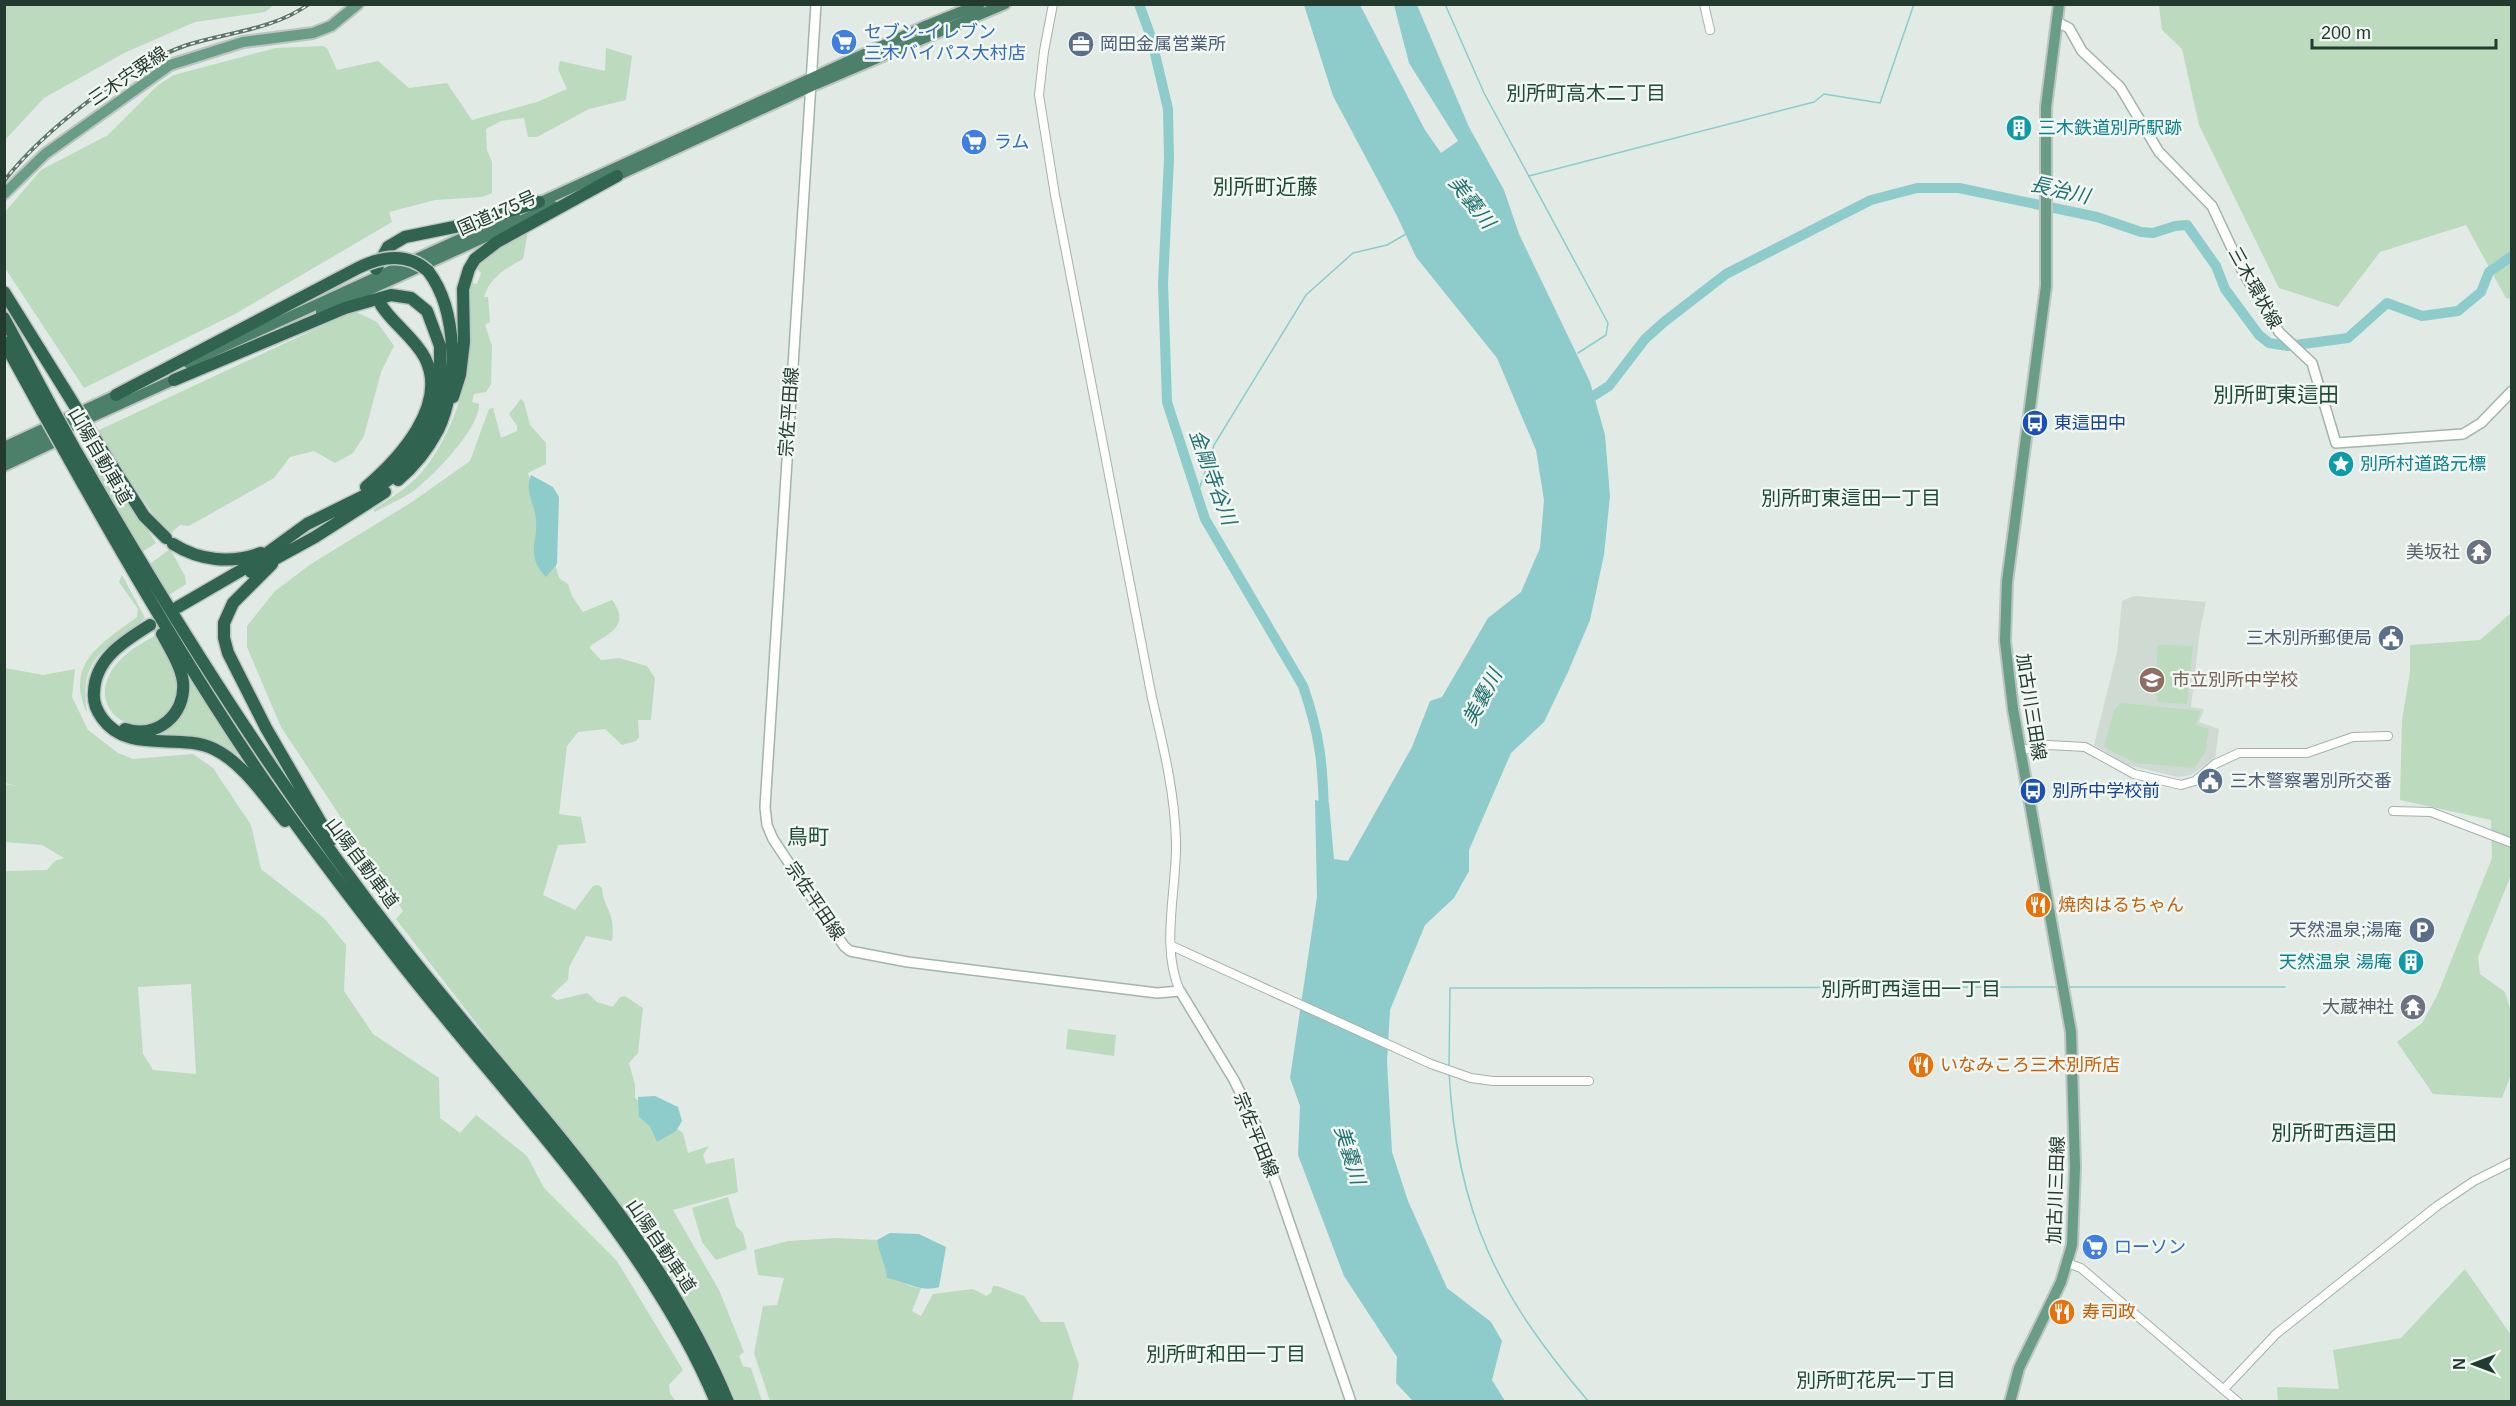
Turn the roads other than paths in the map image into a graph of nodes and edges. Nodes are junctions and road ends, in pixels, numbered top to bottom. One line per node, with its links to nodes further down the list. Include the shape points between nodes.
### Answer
1 (358, 4): 13 (main road, 三木宍粟線, via 331,26 313,33 243,42 170,65 45,154)
2 (816, 4): 10 (main road, 宗佐平田線)
3 (980, 4): 10 (highway, via 923,27)
4 (1005, 4): 10 (highway)
5 (1053, 4): 40 (street, via 1040,95 1054,195 1167,761 1176,841)
6 (1704, 4): 9 (street)
7 (2059, 4): 8 (main road, 加古川三田線)
8 (2057, 22): 21 (main road, 三木環状線, via 2069,28 2082,51 2120,87 2159,152 2212,206 2261,304 2279,332 2312,363 2336,443 2463,434 2481,423); 35 (main road, 加古川三田線, via 2046,107 2044,307 2006,605 2007,669)
9 (1710, 30)
10 (812, 82): 11 (highway); 41 (main road, 宗佐平田線, via 769,717 767,825 850,951 1145,992)
11 (623, 170): 12 (highway)
12 (604, 180): 14 (highway, 国道175号); 20 (highway, 国道175号); 24 (highway, via 496,242 475,259 463,289 460,375)
13 (4, 194)
14 (539, 202): 15 (highway, via 464,225 405,237 388,247); 22 (highway, 国道175号)
15 (376, 269)
16 (4, 292): 31 (highway, bridge, via 144,516 169,541 192,554 220,560)
17 (381, 305): 30 (highway, via 425,358 430,394 421,421 402,451)
18 (4, 318): 23 (highway, 山陽自動車道)
19 (4, 342): 23 (highway, 山陽自動車道)
20 (174, 380): 28 (highway, 国道175号); 29 (highway); 30 (highway, via 366,300 402,295 419,303 433,321 440,346 440,389 432,419 402,467 372,492)
21 (2511, 392)
22 (116, 395): 24 (highway, bridge, via 358,268 395,257 428,271 446,307 452,346); 25 (highway); 26 (highway, 国道175号)
23 (46, 408): 27 (highway, 山陽自動車道, bridge)
24 (439, 428): 31 (highway, via 423,454 384,493)
25 (4, 440)
26 (4, 447)
27 (68, 448): 32 (highway, 山陽自動車道); 38 (highway, 山陽自動車道, via 215,684)
28 (4, 457)
29 (4, 466)
30 (352, 500): 31 (highway, via 307,524)
31 (275, 554): 33 (highway); 38 (highway, via 228,611 224,623 228,653)
32 (138, 582): 39 (highway, 山陽自動車道, via 256,768); 39 (highway, via 177,663 183,698 177,712 158,728 134,731 115,722 102,706 101,682 114,659 151,627 122,643 107,657 95,679 93,696 106,724 128,737 198,743 225,755 249,778)
33 (180, 610)
34 (2388, 736): 35 (street, via 2353,737 2307,753 2239,753 2215,764 2195,781 2181,784 2134,774 2085,747 2048,745)
35 (2021, 750): 44 (main road, 加古川三田線, via 2073,1051 2074,1226)
36 (2393, 811): 37 (street, via 2431,812)
37 (2511, 843)
38 (348, 876): 47 (highway, 山陽自動車道, via 621,1219 676,1298)
39 (376, 930): 46 (highway, 山陽自動車道, via 612,1225 665,1304)
40 (1172, 946): 41 (street, via 1172,974); 42 (street, via 1431,1064 1472,1078)
41 (1180, 991): 48 (main road, 宗佐平田線, via 1234,1080 1256,1125)
42 (1589, 1081)
43 (2511, 1162): 45 (street, via 2428,1213 2276,1334)
44 (2067, 1263): 45 (street, via 2081,1268); 49 (main road, 加古川三田線, via 2019,1368)
45 (2224, 1389): 50 (street)
46 (716, 1401)
47 (728, 1401)
48 (1351, 1401)
49 (2010, 1401)
50 (2238, 1401)

